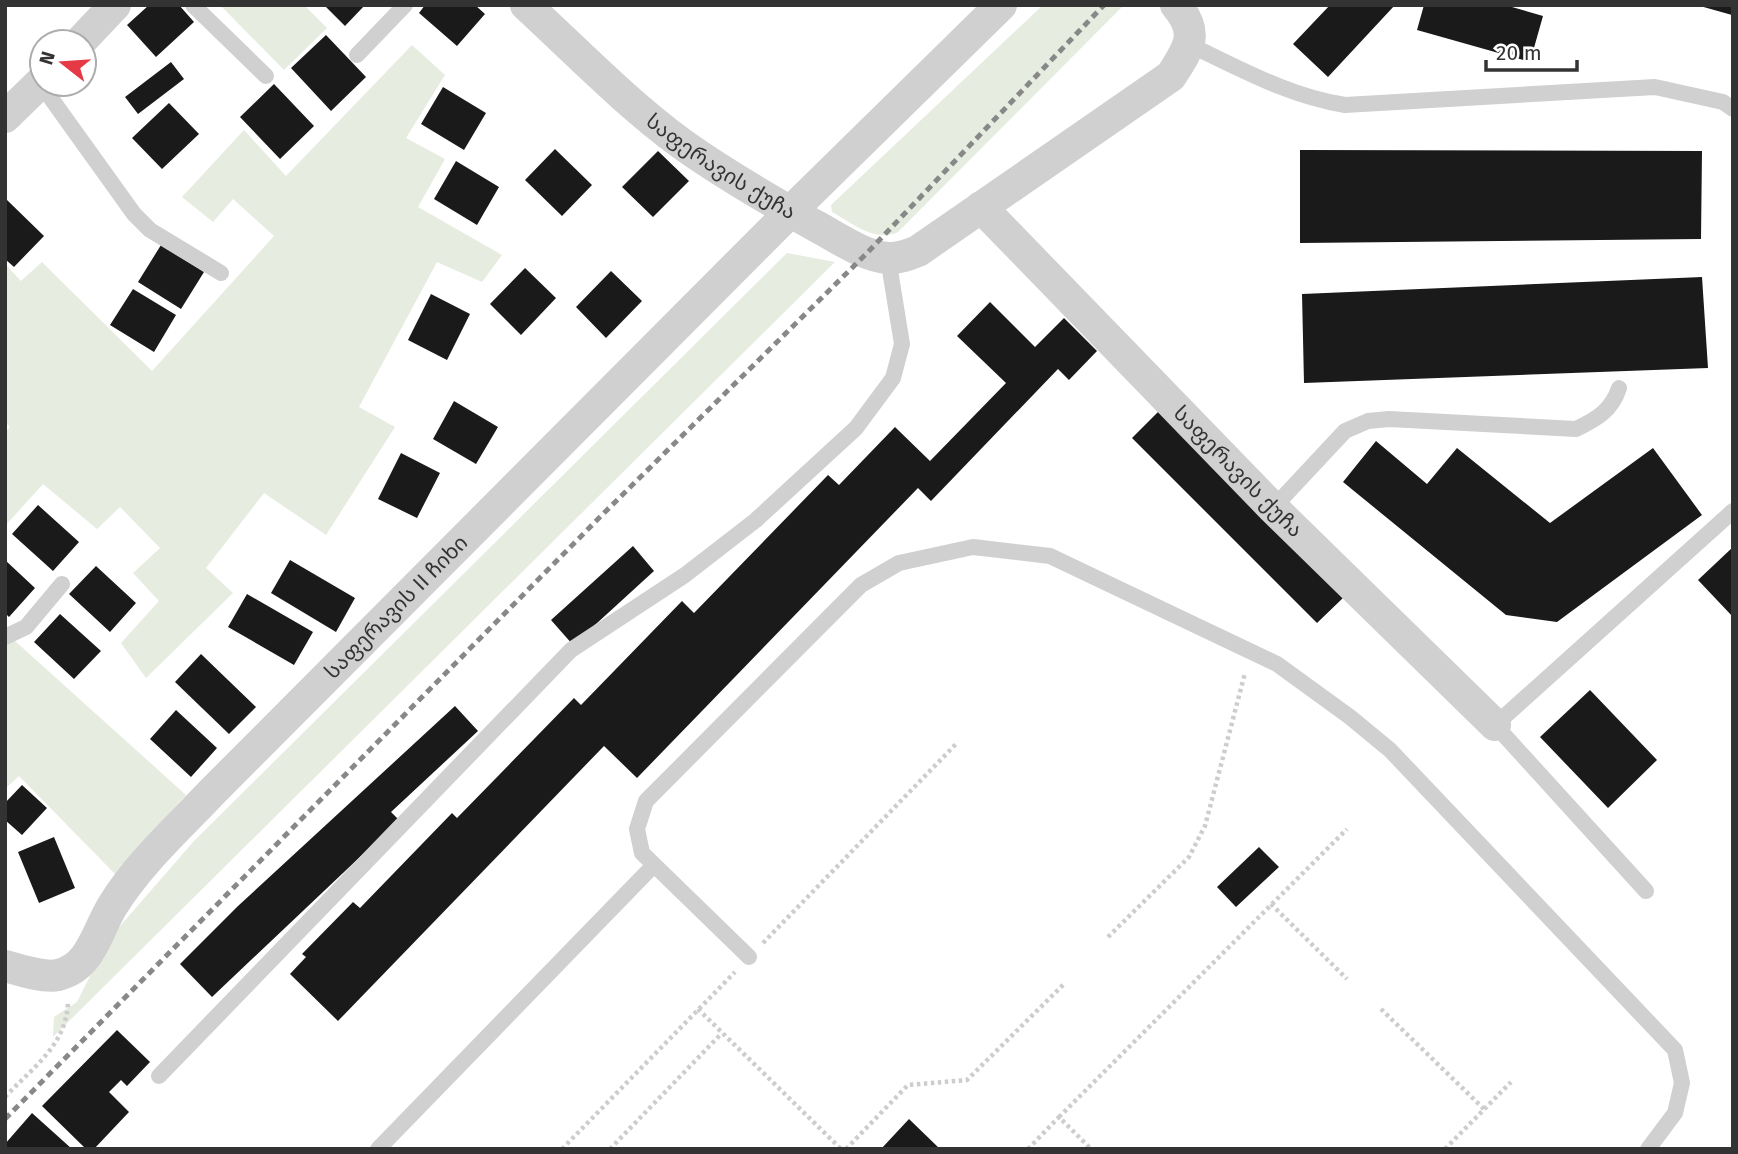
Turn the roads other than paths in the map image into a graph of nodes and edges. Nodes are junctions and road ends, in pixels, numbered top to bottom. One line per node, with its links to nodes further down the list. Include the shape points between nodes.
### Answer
1 (115, 5): 7 (street)
2 (193, 5): 10 (lane)
3 (405, 5): 9 (lane)
4 (526, 5): 16 (street, საფერავის ქუჩა, via 682,144)
5 (1001, 5): 16 (street, საფერავის ქუჩა)
6 (1176, 5): 8 (street, via 1191,28)
7 (93, 28)
8 (1188, 44): 13 (lane, via 1282,89 1345,105 1655,88); 15 (street, via 1171,76)
9 (358, 55)
10 (266, 76)
11 (28, 95): 14 (street)
12 (52, 98): 18 (lane, via 134,215 178,249)
13 (1733, 108)
14 (5, 117)
15 (981, 207): 17 (street, via 918,251); 20 (street, საფერავის ქუჩა)
16 (790, 212): 17 (street, via 866,254); 28 (street, საფერავის II ჩიხი, via 213,791 113,904 91,951 77,965 57,975)
17 (888, 258): 29 (lane, via 902,344 893,378 856,428 756,520 685,575 571,650)
18 (221, 273)
19 (1619, 388): 20 (lane, via 1614,403 1597,419 1576,429 1368,421 1345,431)
20 (1273, 508): 24 (street, საფერავის ქუჩა)
21 (1733, 511): 24 (lane)
22 (62, 584): 23 (lane, via 26,627)
23 (5, 637)
24 (1496, 725): 26 (lane)
25 (654, 865): 27 (lane); 30 (lane); 31 (lane, via 642,853 637,829 646,801 861,585 899,563 972,547 1050,556 1277,664 1390,750 1675,1050 1682,1083 1675,1113)
26 (1646, 891)
27 (749, 957)
28 (5, 966)
29 (159, 1076)
30 (378, 1149)
31 (1647, 1149)

